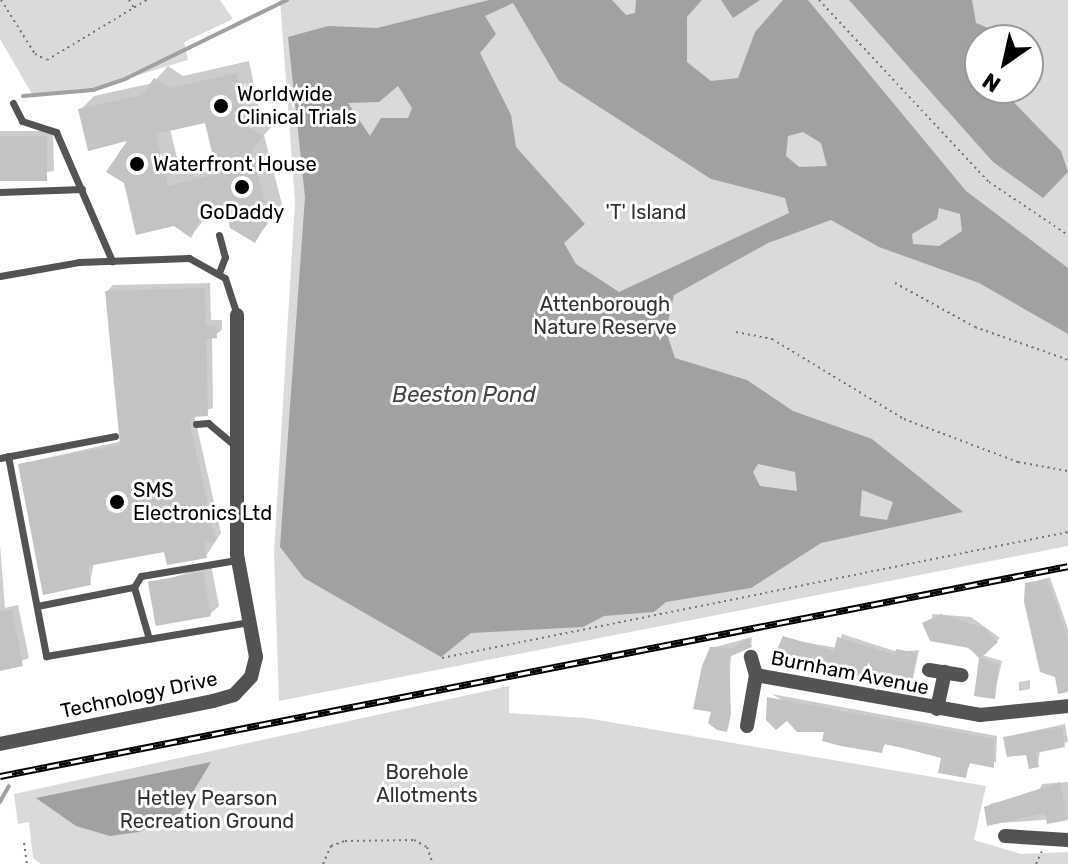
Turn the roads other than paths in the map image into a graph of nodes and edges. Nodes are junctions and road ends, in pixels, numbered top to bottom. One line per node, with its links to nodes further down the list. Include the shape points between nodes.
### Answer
1 (13, 103): 2 (lane, via 22,121 56,132)
2 (82, 189): 3 (lane); 5 (lane)
3 (0, 192)
4 (219, 235): 6 (lane, via 225,257)
5 (112, 261): 6 (lane, via 189,258); 7 (lane)
6 (219, 273): 8 (lane, via 232,288)
7 (0, 276)
8 (237, 315): 11 (street, Technology Drive)
9 (196, 424): 11 (lane, via 208,423)
10 (115, 436): 12 (lane)
11 (242, 453): 13 (street, Technology Drive)
12 (4, 457): 15 (lane)
13 (237, 560): 14 (lane, via 141,576); 16 (street, Technology Drive)
14 (134, 587): 15 (lane); 17 (lane)
15 (37, 606): 17 (lane, via 46,656)
16 (249, 622): 17 (lane); 26 (street, Technology Drive, via 254,668 234,695)
17 (149, 639)
18 (751, 657): 21 (street, Burnham Avenue)
19 (929, 670): 20 (street, Burnham Avenue)
20 (945, 672): 22 (street, Burnham Avenue); 24 (street, Burnham Avenue)
21 (756, 675): 24 (street, Burnham Avenue); 25 (street, Burnham Avenue)
22 (962, 675)
23 (1068, 706): 24 (street, Burnham Avenue, via 1007,717)
24 (937, 709)
25 (747, 726)
26 (0, 744)
27 (1005, 836): 28 (street, via 1044,843)
28 (1068, 840)

